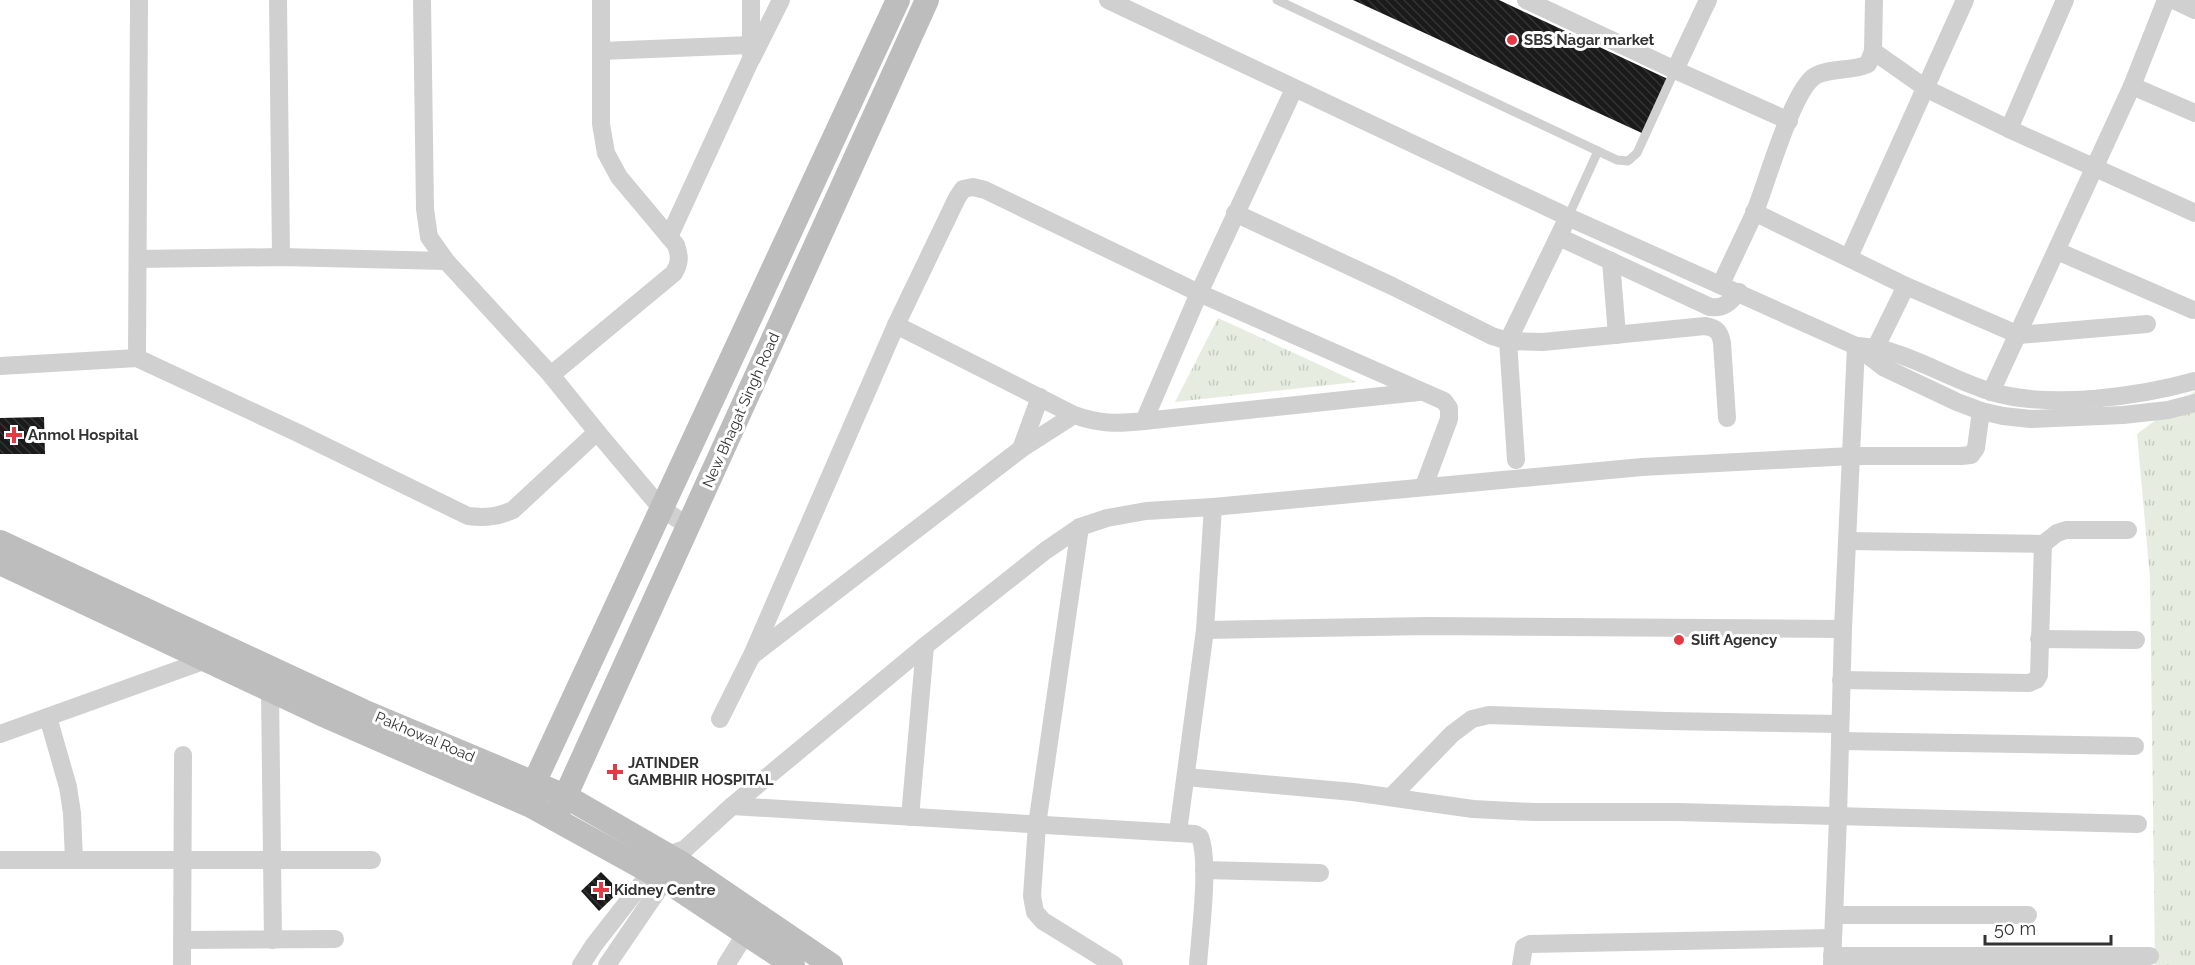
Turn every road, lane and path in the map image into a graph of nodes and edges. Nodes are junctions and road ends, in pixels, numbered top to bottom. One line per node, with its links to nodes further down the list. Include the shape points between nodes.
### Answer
1 (139, 0): 40 (street)
2 (278, 0): 38 (street)
3 (422, 0): 41 (street, via 424,209 429,237)
4 (601, 0): 19 (street)
5 (751, 0): 21 (street)
6 (781, 0): 21 (street)
7 (898, 0): 72 (street, New Bhagat Singh Road)
8 (927, 0): 73 (street, New Bhagat Singh Road)
9 (1108, 0): 24 (street)
10 (1277, 0): 29 (lane)
11 (1526, 0): 22 (street)
12 (1874, 0): 20 (street)
13 (1965, 0): 25 (street)
14 (2065, 0): 28 (street)
15 (2166, 0): 23 (street)
16 (2174, 0): 18 (street)
17 (1700, 3): 22 (street)
18 (2195, 10)
19 (601, 51): 21 (street); 35 (street, via 601,124 606,153 619,177)
20 (1873, 51): 25 (street); 27 (street, via 1868,64 1860,68 1826,73 1808,82)
21 (751, 52): 35 (street)
22 (1675, 70): 27 (street); 29 (lane, via 1637,153 1628,161)
23 (2132, 86): 26 (street); 30 (street)
24 (1294, 89): 32 (street); 34 (street)
25 (1927, 89): 28 (street); 39 (street)
26 (2195, 113)
27 (1789, 121): 31 (street)
28 (2009, 129): 30 (street)
29 (1598, 151): 34 (lane)
30 (2094, 168): 33 (street); 37 (street)
31 (1754, 212): 39 (street); 43 (street)
32 (1235, 213): 46 (street); 52 (street, via 1492,336)
33 (2195, 213)
34 (1568, 217): 36 (street); 43 (street)
35 (669, 237): 56 (street, via 680,254 674,273)
36 (1559, 237): 42 (street); 52 (street)
37 (2057, 251): 47 (street); 51 (street)
38 (281, 257): 40 (street); 41 (street)
39 (1849, 257): 44 (street)
40 (138, 259): 54 (street)
41 (446, 261): 56 (street)
42 (1611, 261): 45 (street, via 1710,307 1727,304); 50 (street)
43 (1720, 284): 45 (street)
44 (1906, 286): 51 (street); 53 (street)
45 (1738, 292): 53 (street)
46 (1199, 293): 49 (street, via 973,187 963,189 957,198); 58 (street); 65 (street)
47 (2193, 310)
48 (2147, 324): 51 (street)
49 (896, 325): 60 (street); 85 (street)
50 (1617, 334): 52 (street, via 1543,342); 64 (street, via 1715,328 1722,343)
51 (2019, 335): 59 (street)
52 (1508, 340): 69 (street)
53 (1865, 347): 59 (street, via 1886,351); 62 (street, via 1883,367); 68 (street)
54 (137, 358): 55 (street); 66 (street, via 468,516 500,516 513,510)
55 (0, 366)
56 (551, 375): 66 (street)
57 (2195, 381): 59 (street, via 2165,389 2069,399)
58 (1421, 392): 65 (street); 70 (street, via 1444,401 1449,408 1449,419)
59 (1991, 392)
60 (1040, 397): 63 (street); 67 (street)
61 (2195, 403): 62 (street, via 2168,410 2067,418 2031,419)
62 (1981, 411): 68 (street, via 1976,448 1971,455)
63 (1074, 415): 65 (street, via 1094,422); 67 (street)
64 (1727, 418)
65 (1144, 421)
66 (597, 432): 72 (street)
67 (1021, 449): 85 (street)
68 (1852, 456): 70 (street, via 1642,467); 76 (street)
69 (1516, 459)
70 (1424, 486): 71 (street)
71 (1213, 507): 74 (street, via 1146,511); 81 (street)
72 (661, 508): 73 (street); 96 (street, New Bhagat Singh Road)
73 (688, 526): 97 (street, New Bhagat Singh Road)
74 (1080, 527): 84 (street); 104 (street)
75 (2128, 530): 78 (street, via 2066,530)
76 (1848, 541): 78 (street); 80 (street)
77 (0, 542): 96 (street, Pakhowal Road)
78 (2043, 544): 82 (street)
79 (0, 563): 86 (street, Pakhowal Road)
80 (1843, 629): 81 (street, via 1428,626); 87 (street)
81 (1205, 630): 95 (street)
82 (2039, 639): 83 (street); 87 (street, via 2036,681)
83 (2136, 640)
84 (925, 646): 99 (street); 100 (street)
85 (752, 655): 90 (street)
86 (206, 660): 88 (street, Pakhowal Road); 89 (street)
87 (1841, 680): 91 (street)
88 (270, 690): 96 (street, Pakhowal Road); 107 (street)
89 (48, 717): 92 (street); 109 (street, via 68,787)
90 (720, 719)
91 (1840, 733): 93 (street); 98 (street, via 1667,721 1489,715 1472,719 1452,734); 101 (street)
92 (0, 734)
93 (2135, 746)
94 (183, 754): 106 (street)
95 (1186, 777): 98 (street); 105 (street)
96 (529, 793): 97 (street, Pakhowal Road); 102 (street, Pakhowal Road)
97 (565, 796): 102 (street, New Bhagat Singh Road); 111 (street, Pakhowal Road)
98 (1392, 796): 101 (street, via 1473,809 1533,812)
99 (732, 806): 100 (street); 111 (street)
100 (910, 817): 104 (street)
101 (1838, 818): 103 (street); 114 (street)
102 (555, 819): 111 (street, Pakhowal Road)
103 (2138, 824)
104 (1037, 825): 105 (street); 128 (street, via 1032,896 1035,912 1042,921)
105 (1179, 832): 112 (street, via 1200,837)
106 (183, 859): 107 (street); 109 (street); 118 (street)
107 (272, 859): 110 (street); 119 (street)
108 (0, 860): 109 (street)
109 (74, 860)
110 (372, 860)
111 (670, 864): 116 (street, Pakhowal Road); 123 (street, via 594,945); 124 (street); 127 (street, Pakhowal Road)
112 (1204, 870): 113 (street); 129 (street)
113 (1320, 873)
114 (1834, 915): 115 (street); 120 (street)
115 (2028, 915)
116 (746, 933): 125 (street); 126 (street, Pakhowal Road)
117 (335, 939): 119 (street)
118 (182, 940): 119 (street); 122 (street)
119 (273, 940)
120 (1832, 953): 121 (street); 130 (street, via 1530,944 1524,947)
121 (2150, 956)
122 (182, 965)
123 (581, 965)
124 (608, 965)
125 (726, 965)
126 (793, 965)
127 (831, 965)
128 (1113, 965)
129 (1198, 965)
130 (1521, 965)

